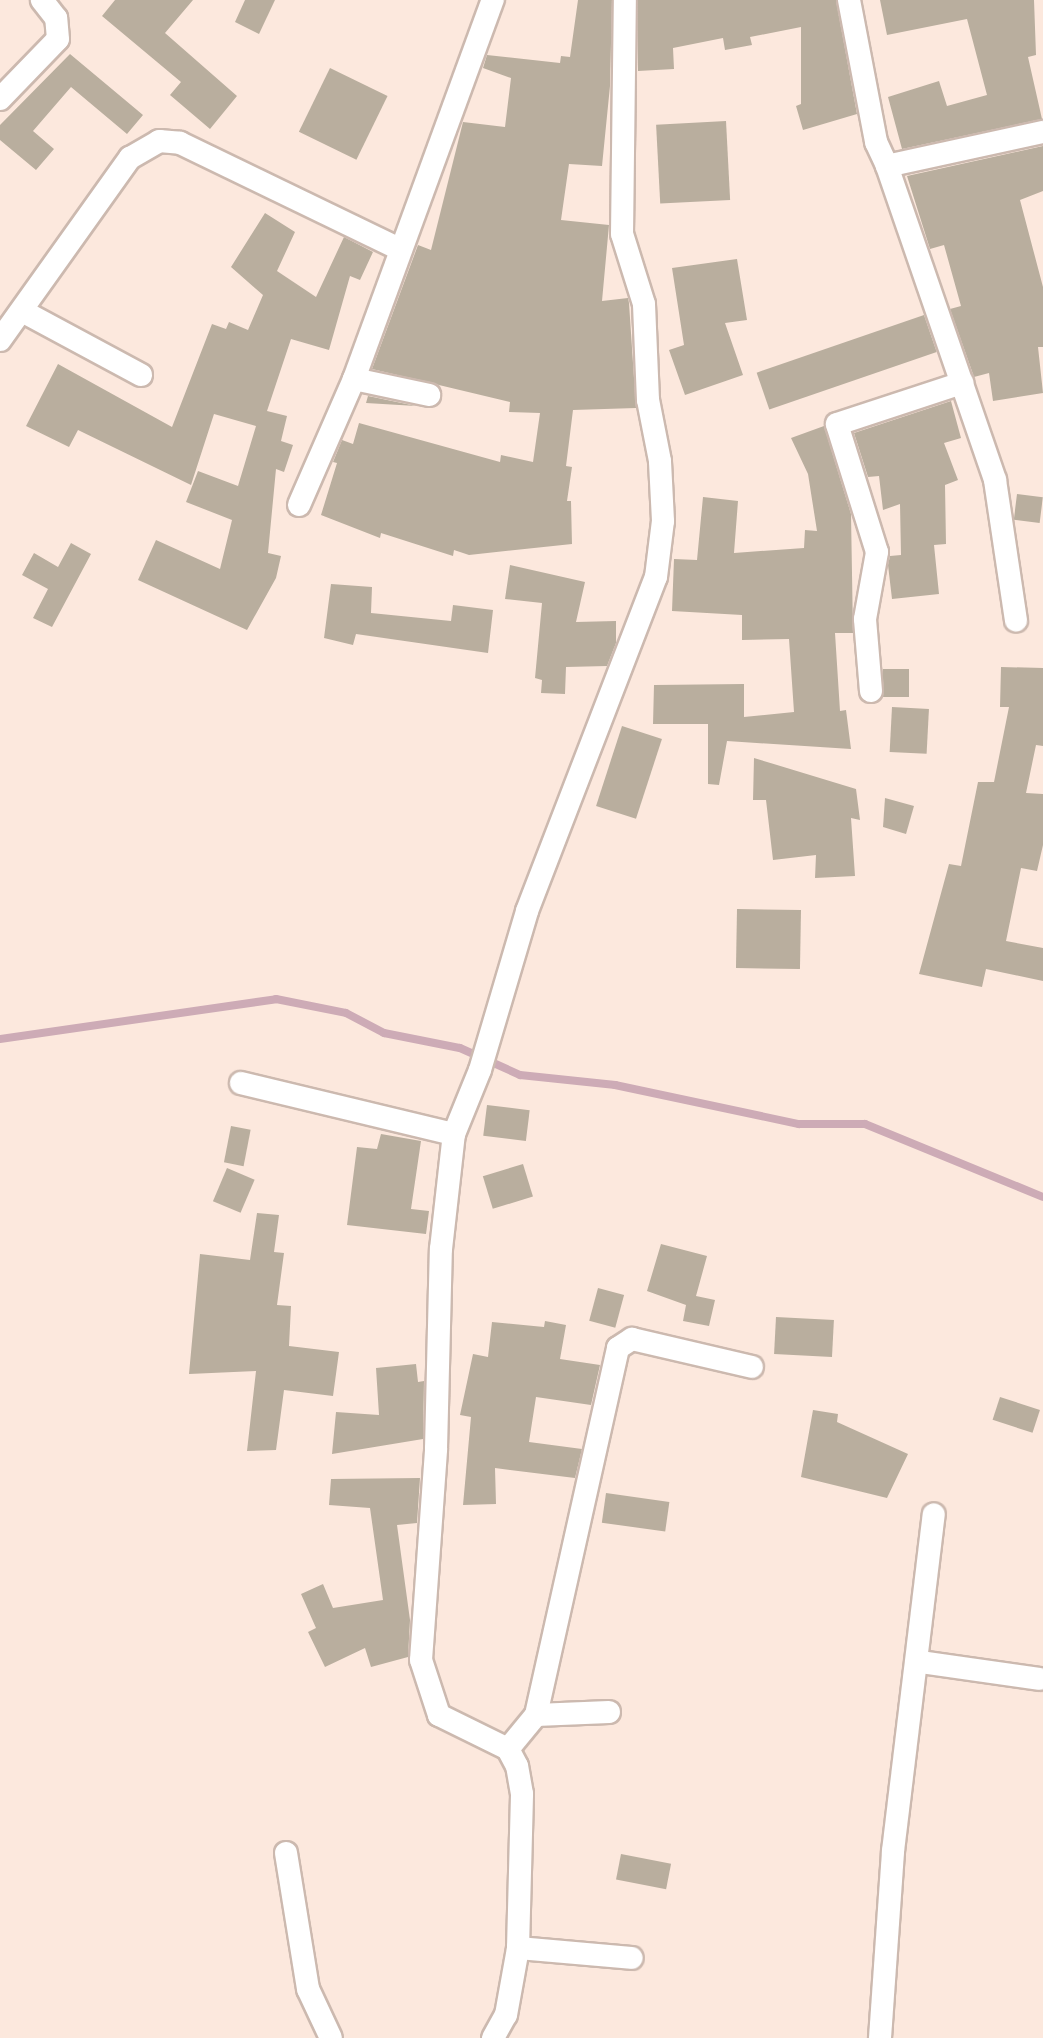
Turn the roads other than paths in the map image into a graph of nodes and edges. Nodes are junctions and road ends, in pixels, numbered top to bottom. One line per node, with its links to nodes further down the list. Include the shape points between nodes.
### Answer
1 (42, 0): 5 (street, via 56,18 58,39)
2 (493, 0): 8 (street)
3 (625, 0): 19 (street, via 622,234 644,303 648,400 660,461 663,521 656,577 527,911 482,1062)
4 (849, 0): 7 (street, via 876,142)
5 (0, 99)
6 (1043, 132): 7 (street)
7 (887, 166): 13 (street)
8 (398, 248): 9 (street, via 180,143 159,141 130,158); 12 (street)
9 (24, 312): 10 (street); 11 (street)
10 (0, 340)
11 (141, 375)
12 (354, 379): 14 (street); 15 (street)
13 (962, 383): 16 (street, via 995,480); 17 (street, via 837,424 877,552 865,619)
14 (429, 395)
15 (299, 505)
16 (1016, 620)
17 (870, 691)
18 (241, 1083): 19 (street)
19 (454, 1134): 26 (street, via 441,1249 436,1449 421,1660 439,1715)
20 (752, 1367): 25 (street, via 632,1339 618,1348)
21 (934, 1514): 22 (street)
22 (920, 1662): 23 (street); 32 (street, via 893,1851)
23 (1039, 1679)
24 (609, 1712): 25 (street)
25 (536, 1715): 26 (street)
26 (508, 1749): 28 (street, via 522,1794)
27 (286, 1854): 30 (street, via 308,1989)
28 (518, 1948): 29 (street); 31 (street, via 506,2015)
29 (632, 1958)
30 (331, 2038)
31 (492, 2038)
32 (880, 2038)

